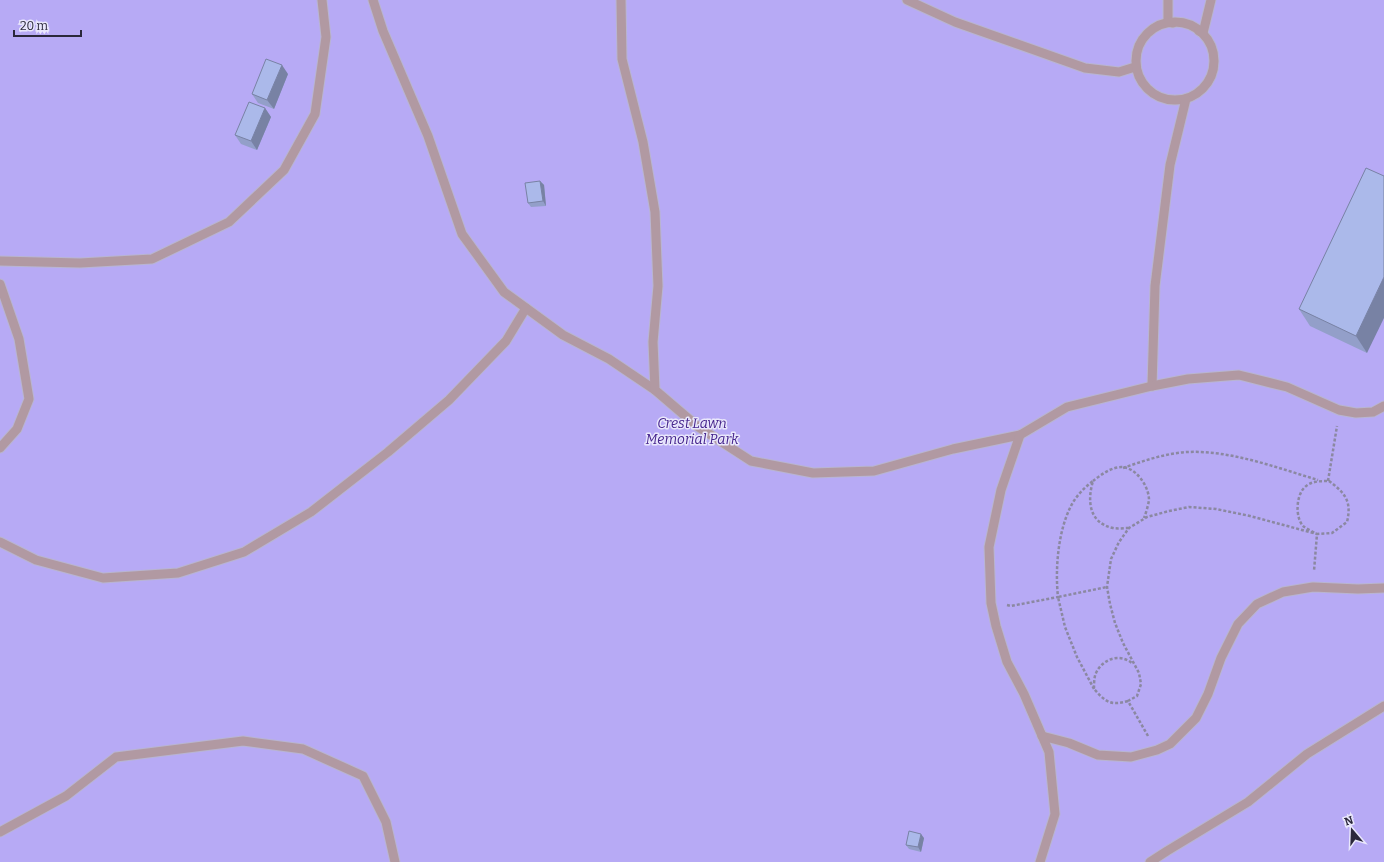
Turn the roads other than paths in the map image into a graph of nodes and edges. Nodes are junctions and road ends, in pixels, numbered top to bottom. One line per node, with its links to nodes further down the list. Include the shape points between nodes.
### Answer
1 (322, 0): 11 (lane, via 326,37 315,114 284,170 229,222 152,259 80,263)
2 (373, 0): 13 (lane, via 383,31 428,136 462,234 504,292)
3 (621, 0): 15 (lane, via 622,59 643,142 655,212 658,286 653,342)
4 (907, 0): 9 (lane, via 955,22 1085,68 1119,72)
5 (1168, 0): 7 (lane)
6 (1211, 0): 8 (lane)
7 (1168, 22): 8 (lane, via 1178,21 1192,25); 9 (lane, via 1152,28 1142,38 1136,53)
8 (1203, 33): 10 (lane, via 1214,53 1214,68 1209,82 1199,93)
9 (1135, 67): 10 (lane, via 1143,85 1153,95 1174,101)
10 (1186, 99): 14 (lane, via 1170,165 1155,286)
11 (0, 261)
12 (0, 284): 18 (lane, via 19,340 29,398 16,429)
13 (526, 308): 15 (lane, via 563,335 610,359); 19 (lane, via 506,341 449,400 311,512 244,552 178,573 103,578 36,560)
14 (1152, 386): 16 (lane, via 1188,379 1239,375 1288,387 1339,410 1373,412); 17 (lane, via 1066,407)
15 (655, 390): 17 (lane, via 698,426 751,461 813,473 874,471 953,449)
16 (1384, 406)
17 (1020, 435): 22 (lane, via 1001,490 989,546 991,603 1007,662)
18 (0, 448)
19 (0, 542)
20 (1384, 588): 22 (lane, via 1313,588 1283,592 1258,604 1238,624 1196,718 1170,744 1131,757 1098,755)
21 (1384, 706): 26 (lane, via 1307,754 1248,802)
22 (1042, 736): 25 (lane, via 1049,752 1055,814)
23 (0, 832): 24 (lane, via 66,796 116,757 243,741 304,749 363,776 386,822)
24 (395, 862)
25 (1040, 862)
26 (1150, 862)

